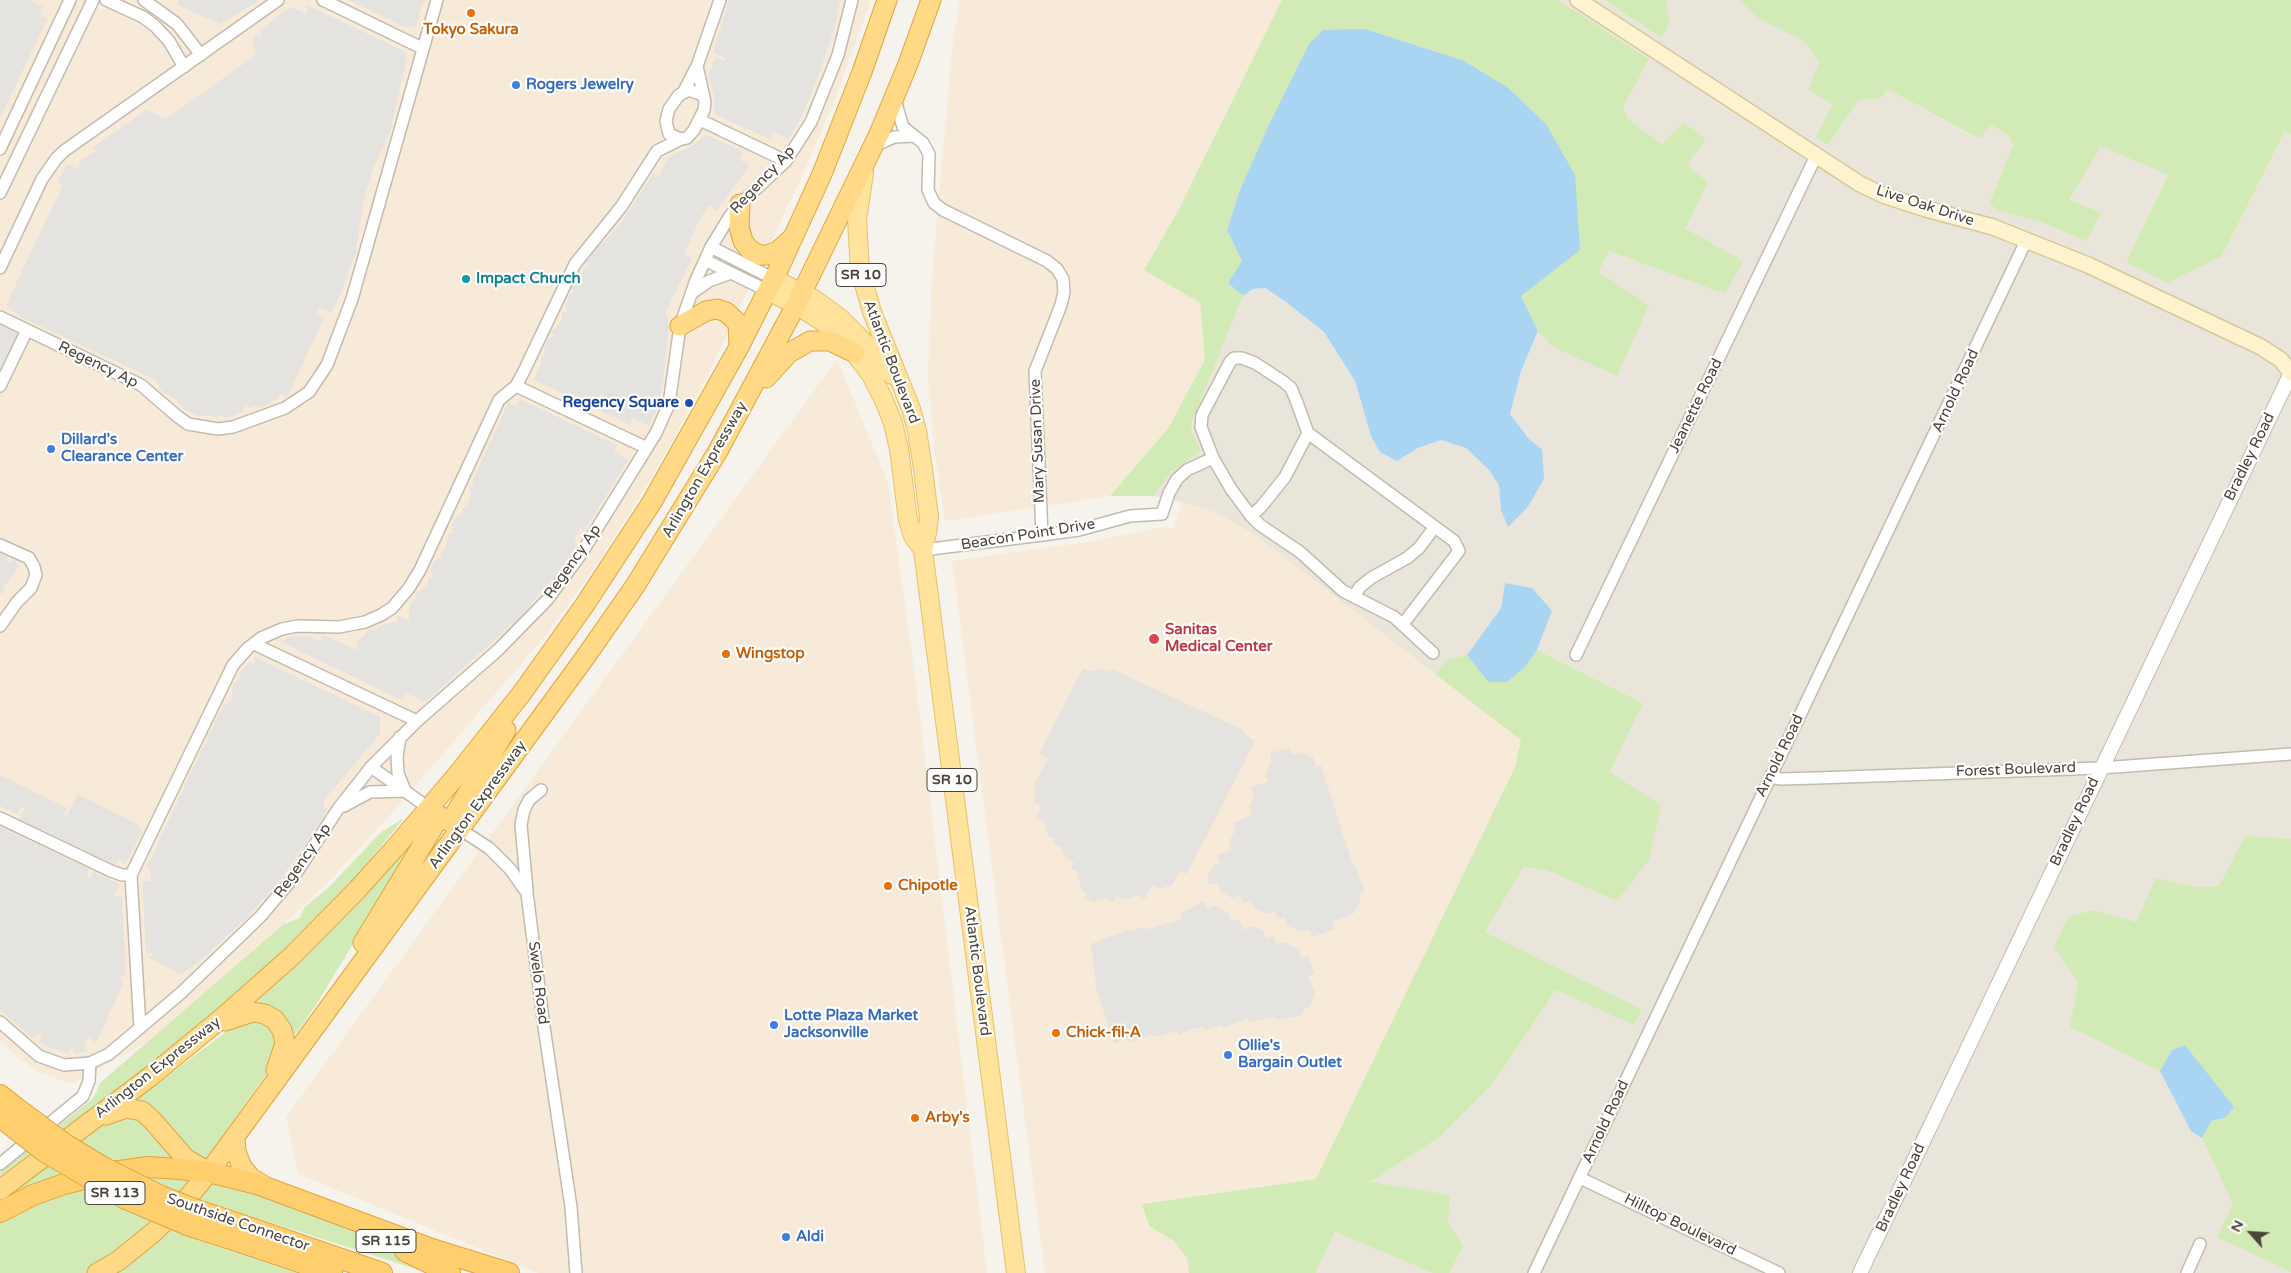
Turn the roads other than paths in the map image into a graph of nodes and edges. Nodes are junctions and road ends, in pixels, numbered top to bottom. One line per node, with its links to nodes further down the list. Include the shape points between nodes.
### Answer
1 (70, 0): 25 (street)
2 (93, 0): 29 (street)
3 (106, 0): 16 (street, via 155,26 169,41)
4 (144, 0): 14 (street, via 177,24)
5 (278, 0): 14 (street)
6 (322, 0): 13 (street)
7 (437, 0): 13 (street, Regency Ap)
8 (720, 0): 15 (street)
9 (852, 0): 28 (street, Regency Ap, via 828,80 811,122)
10 (887, 0): 31 (highway, via 837,138)
11 (931, 0): 19 (highway, Atlantic Boulevard / SR 10)
12 (1578, 0): 27 (main road, Live Oak Drive)
13 (422, 48): 42 (street, Regency Ap, via 352,299 327,365 318,381 298,401 233,427 218,429 188,424 141,385)
14 (201, 55): 16 (street)
15 (697, 66): 17 (street); 18 (street)
16 (184, 67): 35 (street, via 56,159 42,179)
17 (684, 91): 18 (street); 21 (street, via 669,109)
18 (703, 95): 20 (street, via 704,110)
19 (895, 97): 22 (street, Mary Susan Drive, via 900,121); 24 (highway, Atlantic Boulevard / SR 10)
20 (700, 120): 23 (street, via 690,134); 28 (street)
21 (665, 126): 23 (street, via 668,134); 26 (street)
22 (914, 136): 24 (street, via 894,137); 55 (street, Mary Susan Drive, via 929,154 928,190 934,203 1047,261 1063,279 1061,305 1035,371)
23 (681, 139): 26 (street)
24 (874, 146): 39 (highway, Atlantic Boulevard); 48 (main road, Atlantic Boulevard / SR 10, via 859,201 858,260 872,312)
25 (0, 149)
26 (657, 151): 47 (street, via 621,207 576,264)
27 (1816, 156): 32 (main road, Live Oak Drive, via 1883,195); 63 (street, Jeanette Road)
28 (786, 160): 30 (street, Regency Ap)
29 (0, 193)
30 (740, 204): 31 (highway, via 739,227 749,249 767,255); 33 (street, Regency Ap, via 723,225)
31 (794, 236): 37 (highway)
32 (2027, 239): 45 (main road, Live Oak Drive, via 2261,347 2281,360); 69 (street, Arnold Road)
33 (711, 248): 34 (street, Regency Ap); 37 (street)
34 (705, 260): 36 (street); 38 (street, Regency Ap)
35 (0, 268)
36 (731, 273): 37 (street); 38 (street, via 709,281)
37 (771, 285): 39 (main road, Atlantic Boulevard / SR 10); 43 (highway, Arlington Expressway)
38 (690, 294): 41 (street, Regency Ap)
39 (799, 299): 44 (main road, Atlantic Boulevard / SR 10); 48 (main road, via 826,307 853,330); 49 (highway, Arlington Expressway)
40 (0, 317): 42 (street, Regency Ap)
41 (680, 326): 43 (highway, via 717,308 738,323); 51 (street, Regency Ap, via 669,404)
42 (27, 330): 46 (street)
43 (740, 347): 74 (highway, Arlington Expressway, via 666,479)
44 (855, 353): 49 (highway, via 825,340 806,342 785,357); 57 (main road, Atlantic Boulevard / SR 10, via 876,382 890,415 908,520)
45 (2291, 373): 68 (street, Bradley Road)
46 (0, 386)
47 (516, 386): 51 (street); 61 (street, via 500,400 420,570 401,599 381,616 365,622 339,627 297,626 272,632)
48 (907, 398): 57 (main road, Atlantic Boulevard / SR 10, via 918,436 929,517)
49 (744, 404): 74 (highway, Arlington Expressway, via 700,481 584,659)
50 (1308, 433): 52 (street, via 1290,388 1255,364 1234,358 1202,415 1201,427); 53 (street, via 1285,477); 54 (street)
51 (647, 448): 64 (street, Regency Ap, via 581,554 547,600 489,659)
52 (1213, 458): 53 (street); 55 (street, Beacon Point Drive, via 1187,470 1177,480 1162,514 1130,516 1079,530)
53 (1251, 516): 58 (street, via 1267,531 1300,552 1343,591)
54 (1434, 528): 58 (street, via 1419,548 1372,578); 59 (street, via 1454,541 1459,551)
55 (1042, 535): 57 (street, Beacon Point Drive)
56 (0, 545): 60 (street, via 29,558 36,575 30,588)
57 (922, 550): 100 (main road, Atlantic Boulevard / SR 10)
58 (1354, 596): 59 (street)
59 (1403, 624): 62 (street)
60 (0, 626)
61 (254, 644): 64 (street); 75 (street, via 233,665)
62 (1434, 653)
63 (1576, 656)
64 (417, 721): 65 (street, Regency Ap)
65 (400, 737): 67 (street, Regency Ap); 71 (street, via 396,757)
66 (2291, 754): 68 (street, Forest Boulevard)
67 (371, 767): 71 (street, Swelo Road); 72 (street, Regency Ap)
68 (2101, 768): 69 (street, Forest Boulevard, via 1808,779); 103 (street, Bradley Road)
69 (1770, 776): 87 (street, Arnold Road)
70 (541, 790): 76 (street, via 529,800 521,825)
71 (405, 791): 72 (street, via 370,792); 74 (street, Swelo Road)
72 (338, 809): 78 (street, Regency Ap, via 278,898)
73 (0, 818): 75 (street, via 111,871)
74 (445, 819): 76 (street, Swelo Road, via 489,848); 79 (highway, Arlington Expressway); 82 (highway, via 303,1042)
75 (131, 875): 78 (street)
76 (527, 893): 99 (street, Swelo Road, via 572,1216)
77 (0, 1022): 80 (street, Regency Ap, via 39,1056 64,1065)
78 (140, 1028): 80 (street, Regency Ap, via 110,1054)
79 (204, 1033): 82 (highway, via 234,1016 253,1012 272,1018 282,1030 283,1052); 83 (highway, Arlington Expressway)
80 (90, 1063): 85 (street, via 84,1096)
81 (5, 1106): 92 (highway, Southside Connector / SR 113, bridge, via 101,1166)
82 (252, 1112): 84 (highway)
83 (79, 1131): 86 (highway, via 117,1111 126,1108 138,1110 152,1120 186,1159); 89 (highway, Arlington Expressway)
84 (236, 1136): 86 (highway); 88 (highway, via 236,1152 242,1167)
85 (0, 1164)
86 (209, 1172): 88 (highway, SR 115); 91 (highway, SR 115, via 148,1167 106,1173 41,1192); 94 (highway, via 154,1232 118,1261)
87 (1580, 1178): 101 (street, Arnold Road); 102 (street, Hilltop Boulevard)
88 (269, 1188): 90 (highway, SR 115)
89 (0, 1190)
90 (323, 1210): 97 (highway, SR 115); 98 (highway)
91 (0, 1212)
92 (249, 1236): 95 (highway, Southside Connector / SR 113); 96 (highway, Southside Connector / SR 113)
93 (2200, 1244): 104 (street)
94 (97, 1273)
95 (332, 1273)
96 (382, 1273)
97 (450, 1273)
98 (509, 1273)
99 (576, 1273)
100 (1016, 1273)
101 (1534, 1273)
102 (1779, 1273)
103 (1860, 1273)
104 (2187, 1273)

